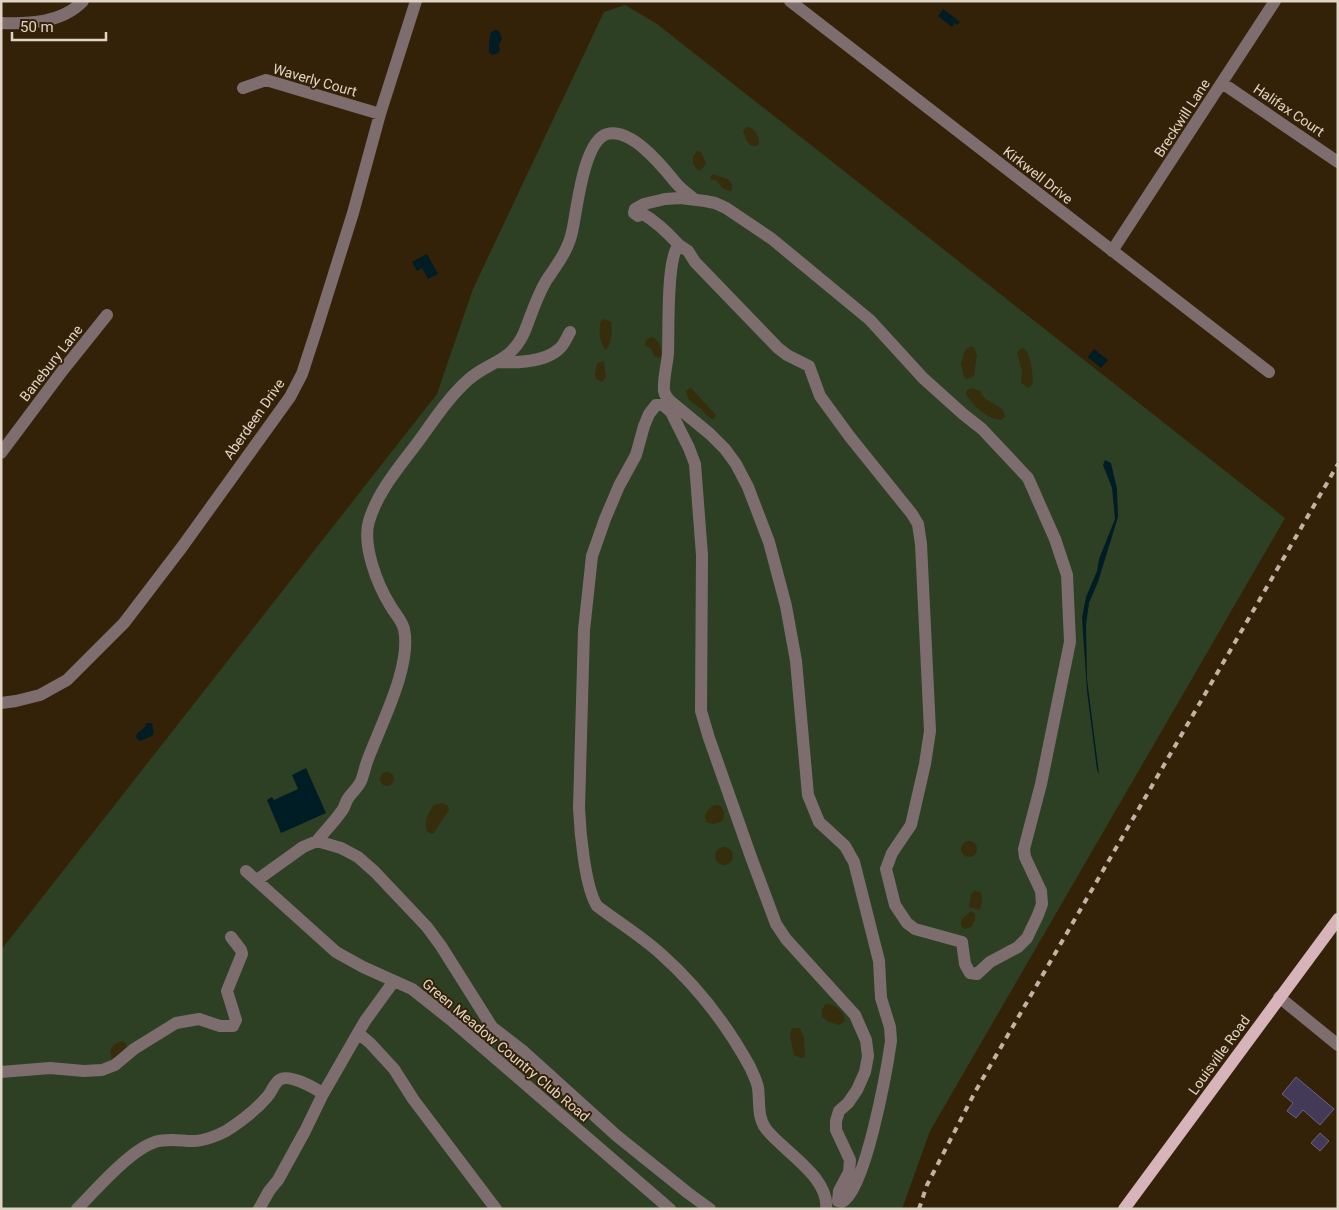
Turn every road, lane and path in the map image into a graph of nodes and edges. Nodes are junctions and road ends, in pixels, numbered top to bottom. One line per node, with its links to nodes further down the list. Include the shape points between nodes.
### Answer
1 (83, 1): 5 (street, via 61,16 30,24)
2 (416, 1): 8 (street, Aberdeen Drive)
3 (790, 1): 12 (street, Kirkwell Drive)
4 (1275, 1): 6 (street, Breckwill Lane)
5 (1, 23)
6 (1222, 84): 9 (street, Halifax Court); 12 (street, Breckwill Lane)
7 (242, 88): 8 (street, Waverly Court, via 266,80)
8 (380, 114): 19 (street, Aberdeen Drive, via 316,331 302,374 290,397 124,623 67,680 40,695)
9 (1338, 162)
10 (694, 199): 11 (street, via 666,199 635,209 634,213 638,216 643,214 664,228); 11 (street, via 726,208 772,239 870,320 923,378 982,429 1028,478 1055,539 1068,575 1070,642 1024,849 1041,891 1042,904 1027,938 1018,947 990,962 978,974 970,973 965,964 962,942 915,930 907,923 895,905 887,878 886,869 892,853 911,826 930,731 918,524 820,396 808,366 778,348); 15 (street, via 632,140 620,134 598,139 585,167 572,236 540,293 521,338)
11 (679, 245): 17 (street, via 674,249 672,266 664,390)
12 (1112, 251): 16 (street, Kirkwell Drive)
13 (107, 316): 18 (street, Banebury Lane)
14 (570, 332): 15 (street, via 553,353 531,362)
15 (498, 362): 20 (street, via 480,371 457,391 393,475 375,505 368,524 370,556 380,584 400,619 405,648 384,723 360,782 342,811)
16 (1269, 372)
17 (667, 403): 31 (street, via 695,464 702,555 701,711 709,738 776,924 855,1016 866,1040 865,1072 857,1090 839,1111 836,1121 836,1130 850,1160 838,1201); 31 (street, via 725,449 755,504 779,578 796,661 808,795 820,822 845,846 854,862 880,961 881,998 891,1041 867,1156 851,1195); 37 (street, via 656,406 649,414 636,455 604,519 592,556 584,630 579,808 587,870 597,906 661,954 719,1017 753,1074 758,1087 759,1113 766,1129 819,1184 825,1196)
18 (1, 453)
19 (1, 703)
20 (317, 841): 22 (street, via 302,847); 36 (street, via 358,857 375,872 427,927 492,1027 524,1051 617,1136)
21 (246, 871): 22 (street, Green Meadow Country Club Road)
22 (257, 880): 25 (street, Green Meadow Country Club Road, via 336,952)
23 (1338, 919): 26 (main road, Louisville Road)
24 (231, 937): 29 (street, via 242,954 227,991 236,1020 233,1026 220,1026 199,1019 176,1023 115,1065 102,1070 50,1068)
25 (394, 981): 27 (street); 35 (street, Green Meadow Country Club Road, via 412,989 451,1020)
26 (1279, 997): 28 (street); 38 (main road, Louisville Road)
27 (358, 1033): 30 (street); 34 (street, via 394,1069)
28 (1338, 1045)
29 (1, 1072)
30 (323, 1094): 32 (street, via 292,1080 278,1080 268,1097 222,1133 196,1141 163,1140 147,1146 121,1166); 33 (street)
31 (843, 1205)
32 (77, 1209)
33 (260, 1209)
34 (496, 1209)
35 (670, 1209)
36 (710, 1209)
37 (826, 1209)
38 (1124, 1209)

